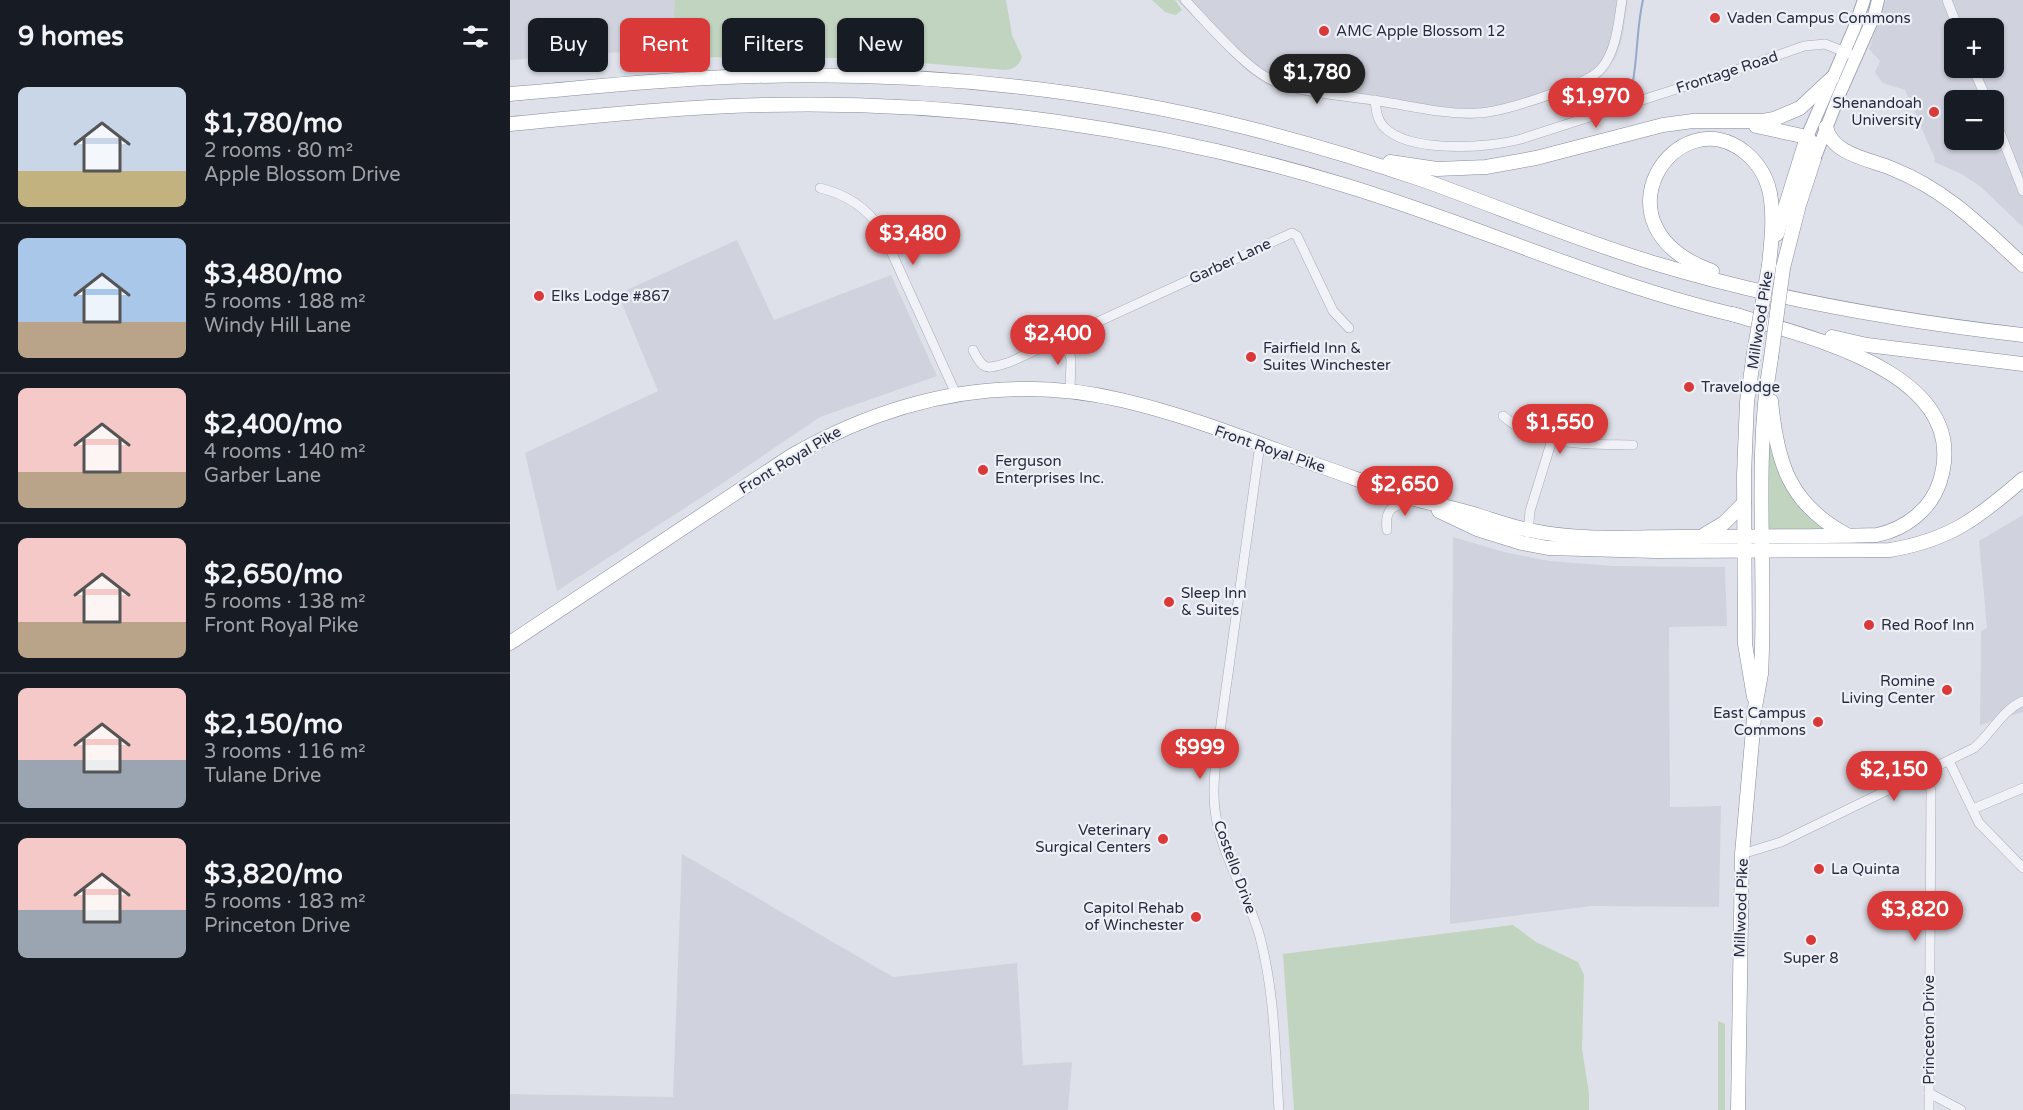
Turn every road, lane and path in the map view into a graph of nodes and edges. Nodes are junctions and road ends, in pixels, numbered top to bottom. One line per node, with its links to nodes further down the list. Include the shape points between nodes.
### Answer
1 (1185, 0): 11 (street, via 1268,78 1302,89)
2 (1622, 0): 11 (street, via 1611,54 1596,74 1576,86 1479,113)
3 (1864, 0): 7 (main road, Millwood Pike)
4 (1878, 0): 8 (main road, Millwood Pike)
5 (1947, 0): 6 (street)
6 (1954, 18)
7 (1844, 52): 8 (street, Frontage Road); 9 (main road, Millwood Pike); 11 (street, Frontage Road, via 1822,44 1804,46 1521,139 1484,146 1444,146 1404,138 1383,126)
8 (1856, 57): 14 (main road, Millwood Pike)
9 (1832, 78): 12 (highway, via 1809,101 1789,113 1763,122); 15 (main road, Millwood Pike)
10 (510, 94): 17 (highway, via 732,77 861,75 944,80 1144,105)
11 (1375, 100)
12 (1733, 122): 15 (highway); 17 (highway, via 1663,125 1519,162 1469,168 1419,167)
13 (510, 124): 24 (highway, via 695,108 819,105 942,110 1095,128 1243,158 1343,185 1621,283)
14 (1826, 127): 18 (main road, Millwood Pike); 22 (highway, via 1831,140 1840,148 1941,193)
15 (1807, 137): 18 (highway, via 1814,145); 21 (highway, Millwood Pike)
16 (2004, 143): 20 (street)
17 (1326, 149): 23 (highway, via 1637,258)
18 (1814, 159): 30 (highway, Millwood Pike, bridge, via 1783,268)
19 (820, 188): 32 (street, via 835,192 872,216)
20 (2023, 191)
21 (1769, 265): 23 (highway, via 1772,200 1764,176 1751,158 1733,144 1711,140 1690,143 1665,160 1655,174 1650,193 1654,221 1663,238 1695,264 1743,281); 39 (highway, Millwood Pike, bridge, via 1745,433)
22 (2023, 265)
23 (1755, 290): 26 (highway, via 1873,314)
24 (1732, 314): 29 (highway, via 1867,345); 44 (highway, Front Royal Pike, via 1834,345 1887,370 1915,393 1936,419 1944,464 1939,485 1928,504 1914,519 1895,530)
25 (1349, 328): 27 (street, Garber Lane, via 1333,311 1297,236 1292,233)
26 (2023, 335)
27 (1065, 338): 28 (street, Garber Lane, via 1010,362 988,367 980,363); 31 (street, via 1071,366)
28 (973, 350)
29 (2023, 364)
30 (1768, 373): 43 (highway, Millwood Pike, via 1761,453); 44 (highway, via 1776,445 1790,480 1816,516)
31 (1070, 392): 32 (highway, Front Royal Pike, via 1003,390); 35 (highway, Front Royal Pike, via 1146,406)
32 (956, 394): 48 (highway, Front Royal Pike, via 882,413 815,442)
33 (1503, 416): 34 (street, via 1513,425)
34 (1552, 440): 36 (street); 41 (street)
35 (1260, 444): 38 (highway, Front Royal Pike); 58 (street, Costello Drive, via 1214,796 1220,835 1253,914 1266,963 1273,1003)
36 (1633, 445)
37 (2023, 479): 47 (highway, Front Royal Pike, via 1968,524 1917,545 1890,550)
38 (1416, 499): 40 (street, via 1389,511 1385,518); 41 (highway, Front Royal Pike); 46 (highway, Front Royal Pike, via 1477,529)
39 (1744, 503): 42 (highway, via 1724,523); 45 (highway, Millwood Pike)
40 (1387, 530)
41 (1527, 530): 42 (highway, Front Royal Pike, via 1582,537); 46 (street)
42 (1702, 536): 45 (highway, Front Royal Pike)
43 (1761, 536): 44 (highway, Front Royal Pike); 45 (highway, Front Royal Pike); 47 (highway, Millwood Pike)
44 (1849, 536)
45 (1744, 543): 46 (highway, Front Royal Pike, via 1588,550); 47 (highway, Front Royal Pike); 50 (highway, Millwood Pike, via 1745,644)
46 (1531, 545)
47 (1762, 550): 50 (highway, Millwood Pike, via 1762,658)
48 (510, 643)
49 (2023, 700): 51 (street, via 2004,714 1982,742)
50 (1755, 707): 55 (highway, Millwood Pike)
51 (1949, 761): 52 (street); 54 (street)
52 (1926, 771): 55 (street, via 1781,842); 57 (street, Princeton Drive, via 1931,791)
53 (2023, 788): 54 (street)
54 (1973, 809): 56 (street, via 1979,823)
55 (1742, 854): 59 (highway, Millwood Pike)
56 (2023, 868)
57 (1929, 1093): 60 (street, Princeton Drive); 61 (street)
58 (1279, 1110)
59 (1738, 1110)
60 (1929, 1110)
61 (1961, 1110)

